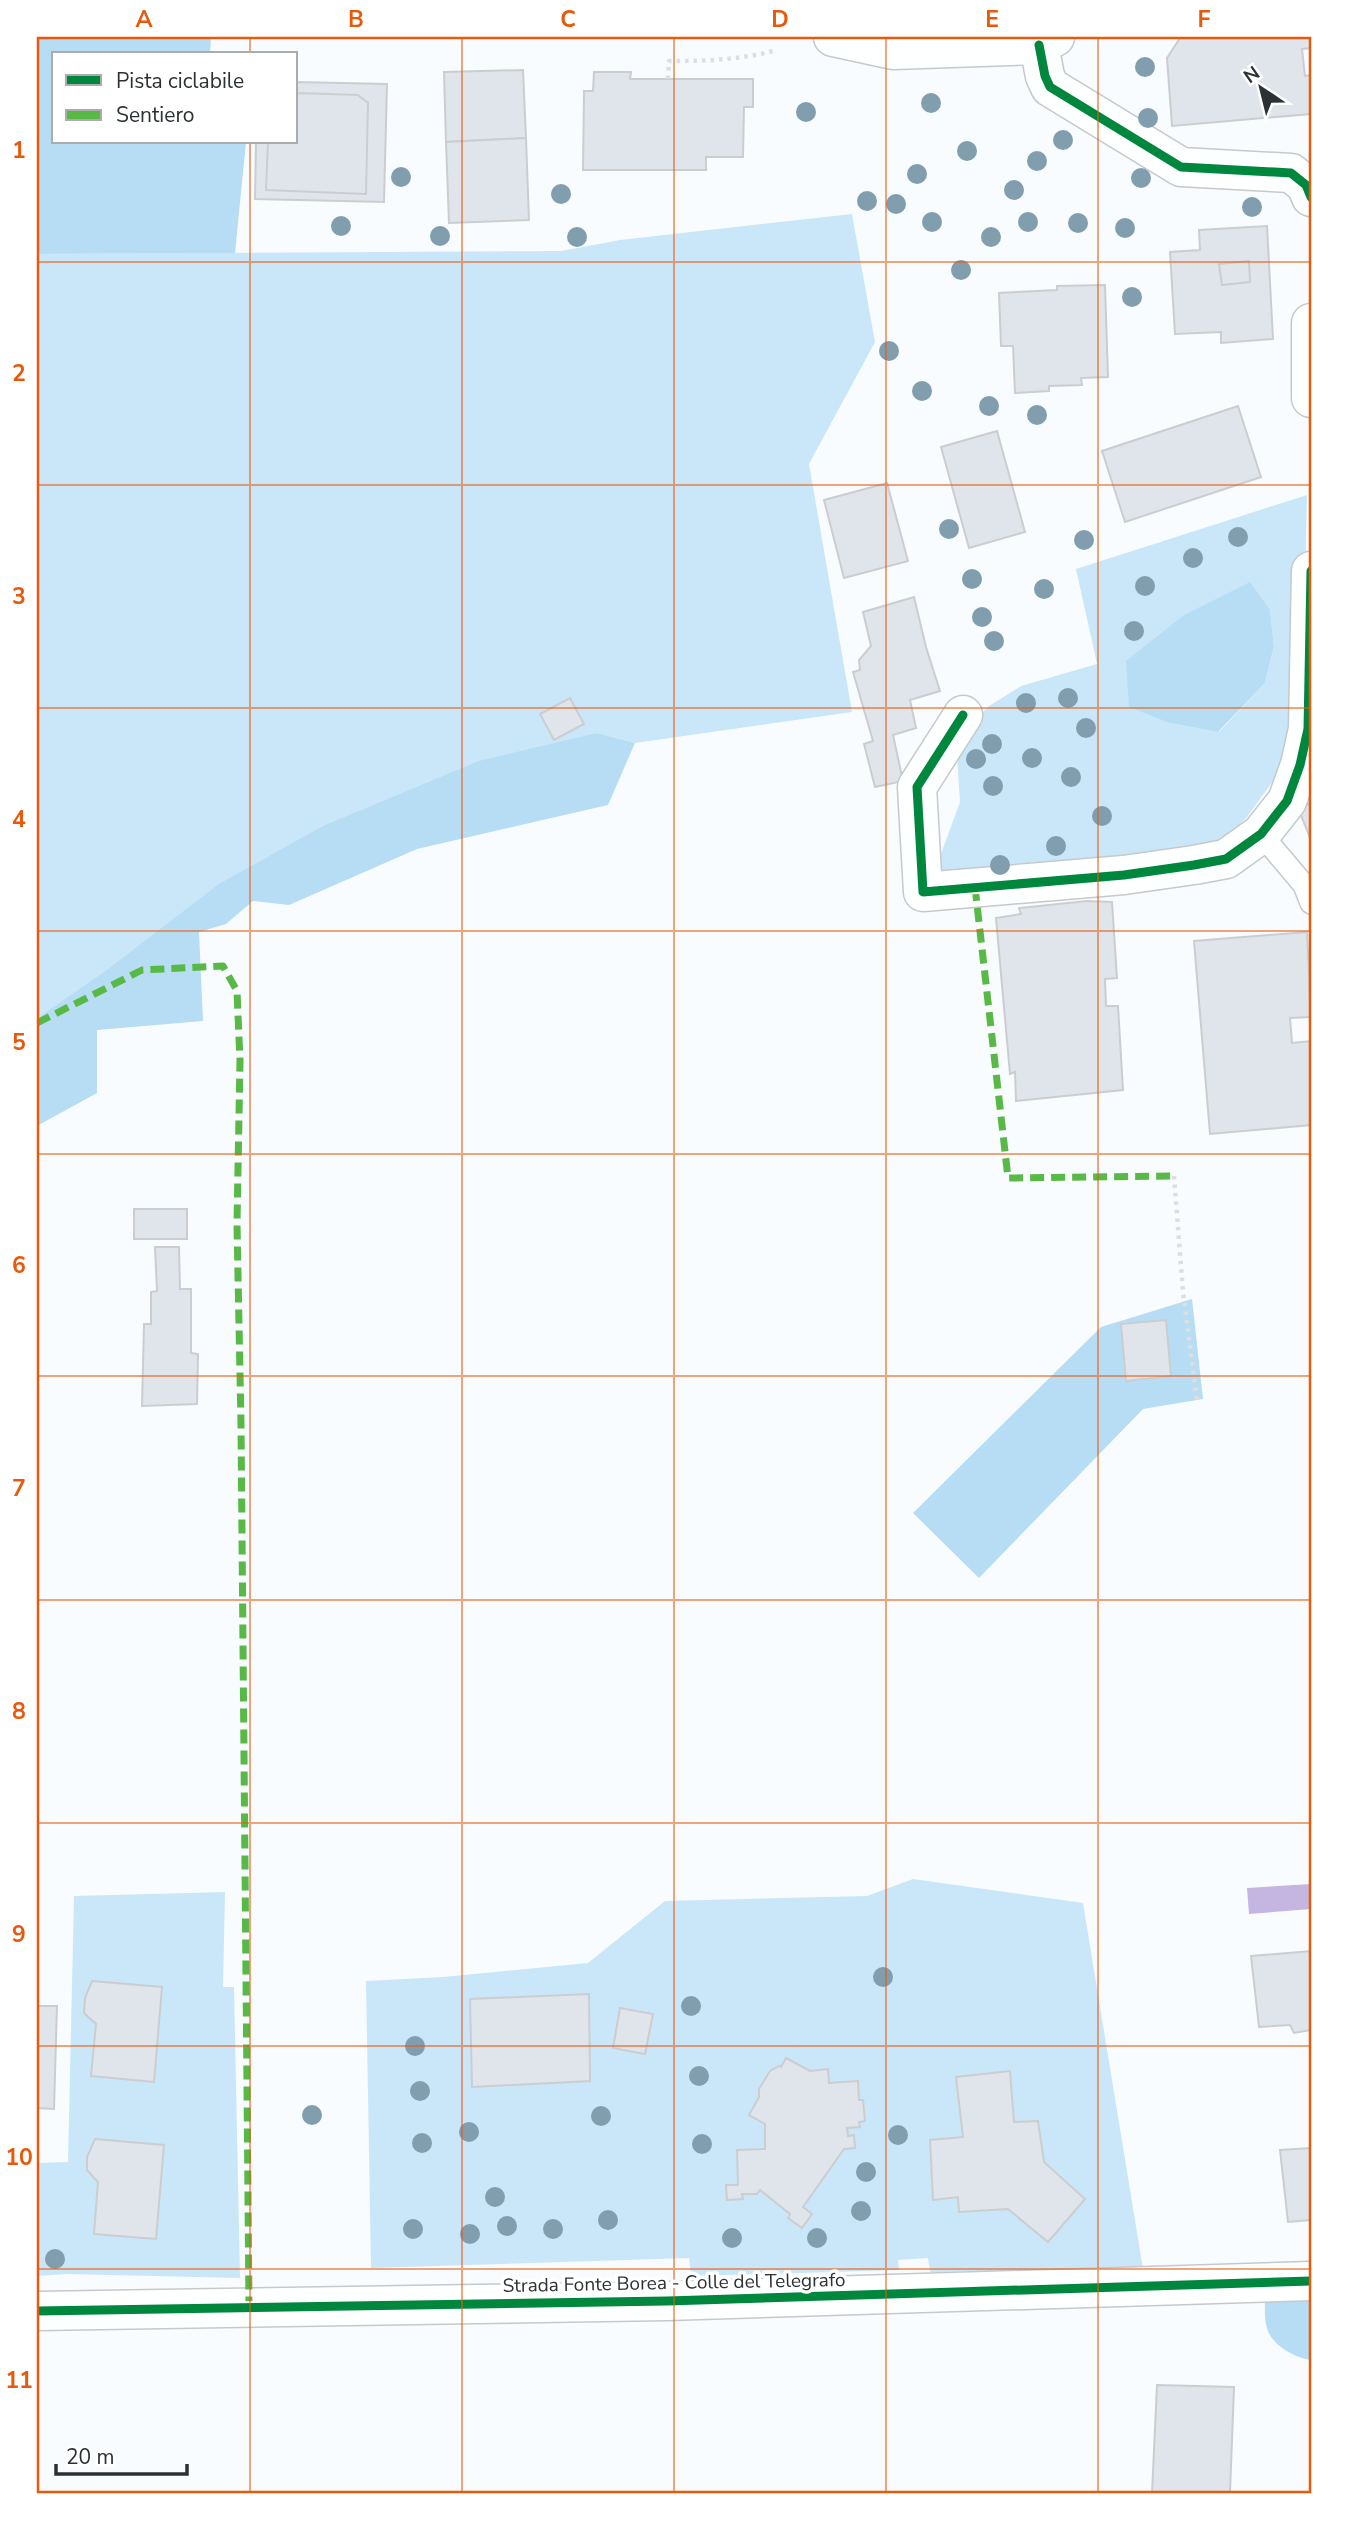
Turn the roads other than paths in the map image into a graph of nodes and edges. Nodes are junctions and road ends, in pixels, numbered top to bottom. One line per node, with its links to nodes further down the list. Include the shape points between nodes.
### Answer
1 (833, 37): 2 (street, via 893,50)
2 (1047, 41): 3 (street, via 1042,66 1050,87 1181,167 1291,173 1306,185)
3 (1311, 197)
4 (1311, 323): 5 (street)
5 (1311, 398)
6 (1311, 571): 8 (street, via 1308,729 1287,802)
7 (963, 715): 8 (street, via 917,787 923,892 1194,865 1226,859)
8 (1261, 834): 9 (lane, via 1304,885)
9 (1311, 903)
10 (1311, 2281): 11 (street, Strada Fonte Borea - Colle del Telegrafo, via 667,2301)
11 (37, 2311)

